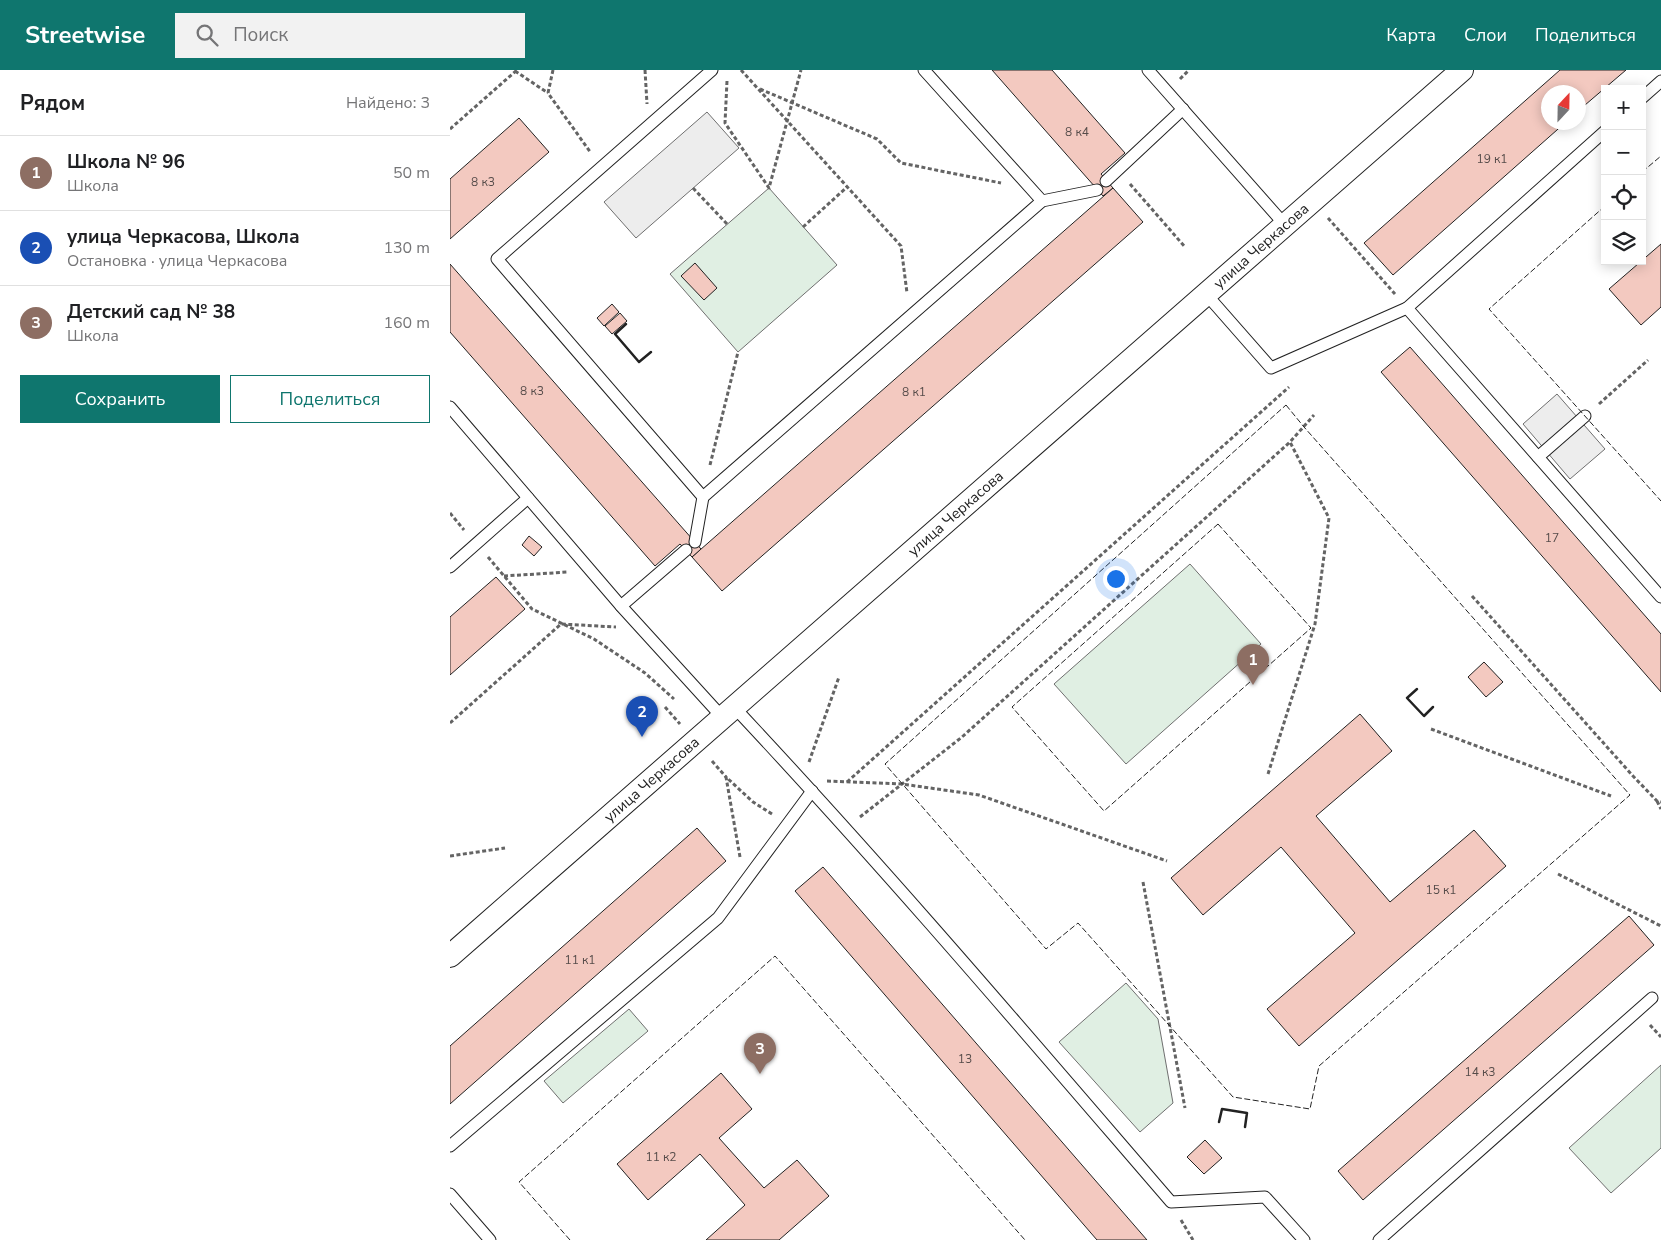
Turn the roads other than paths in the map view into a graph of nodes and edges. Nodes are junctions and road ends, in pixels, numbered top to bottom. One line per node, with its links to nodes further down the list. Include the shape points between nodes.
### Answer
1 (712, 70): 18 (lane, via 497,259)
2 (924, 70): 11 (lane)
3 (1148, 70): 7 (lane)
4 (1462, 70): 12 (street, улица Черкасова)
5 (1661, 81): 6 (lane)
6 (1646, 94)
7 (1183, 110): 9 (lane); 12 (lane)
8 (1601, 135): 14 (lane)
9 (1106, 181)
10 (1097, 190): 11 (lane)
11 (1042, 201): 18 (lane)
12 (1285, 225): 13 (street, улица Черкасова)
13 (1206, 294): 14 (lane, via 1272,368); 25 (street, улица Черкасова)
14 (1407, 308): 17 (lane)
15 (450, 407): 19 (lane)
16 (1585, 416): 17 (lane)
17 (1538, 457): 23 (lane)
18 (703, 497): 20 (lane)
19 (528, 498): 22 (lane); 24 (lane)
20 (695, 542)
21 (686, 550): 24 (lane)
22 (450, 566)
23 (1661, 597)
24 (621, 606): 25 (lane)
25 (729, 712): 26 (lane); 27 (street, улица Черкасова)
26 (812, 791): 29 (lane, via 718,918); 32 (lane, via 1171,1202 1265,1197)
27 (450, 956)
28 (1652, 998): 33 (lane)
29 (450, 1146)
30 (450, 1194): 31 (lane)
31 (490, 1240)
32 (1304, 1240)
33 (1379, 1240)

